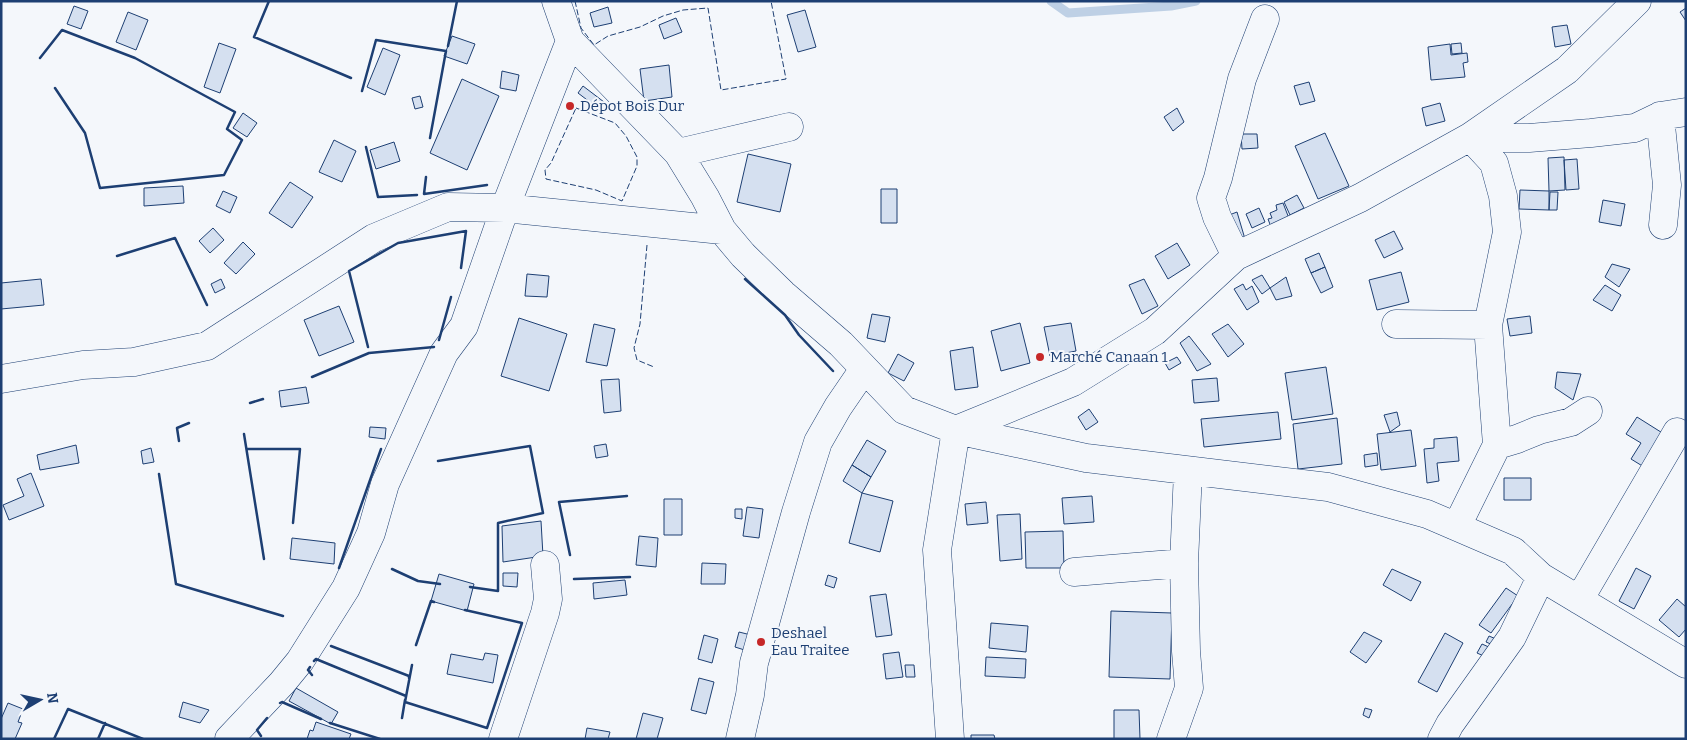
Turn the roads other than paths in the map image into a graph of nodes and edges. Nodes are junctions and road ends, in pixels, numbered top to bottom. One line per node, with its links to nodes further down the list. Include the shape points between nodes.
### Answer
1 (556, 1): 4 (street)
2 (1637, 1): 7 (street, via 1567,70)
3 (1265, 19): 12 (street, via 1242,80 1211,198)
4 (570, 41): 8 (street); 9 (street)
5 (1673, 114): 7 (street, via 1635,128 1591,134); 10 (street)
6 (789, 128): 8 (street)
7 (1470, 137): 12 (street, via 1360,198); 14 (street, via 1494,163 1503,196 1507,232)
8 (678, 154): 11 (street)
9 (505, 208): 11 (street); 16 (street, via 448,207 374,238 207,346 134,362 83,365); 29 (street, via 464,326 444,353 385,484 371,533 346,588 304,655)
10 (1663, 226)
11 (722, 230): 15 (street, via 763,275)
12 (1236, 256): 18 (street, via 1155,331 1073,382)
13 (1396, 324): 14 (street)
14 (1488, 325): 20 (street)
15 (864, 369): 18 (street, via 904,410); 31 (street, via 818,442 754,663)
16 (1, 379)
17 (1588, 411): 20 (street, via 1571,422)
18 (956, 430): 21 (street, via 1086,458); 32 (street, via 937,550)
19 (1676, 432): 27 (street)
20 (1496, 445): 22 (street)
21 (1188, 470): 22 (street, via 1328,487 1427,514); 23 (street)
22 (1457, 526): 26 (street, via 1513,552)
23 (1184, 563): 25 (street); 33 (street, via 1189,688)
24 (545, 565): 30 (street, via 548,598 545,614)
25 (1074, 572)
26 (1541, 577): 27 (street); 34 (street, via 1512,637)
27 (1579, 600): 28 (street)
28 (1686, 664)
29 (229, 739)
30 (503, 739)
31 (740, 739)
32 (950, 739)
33 (1171, 739)
34 (1442, 739)

